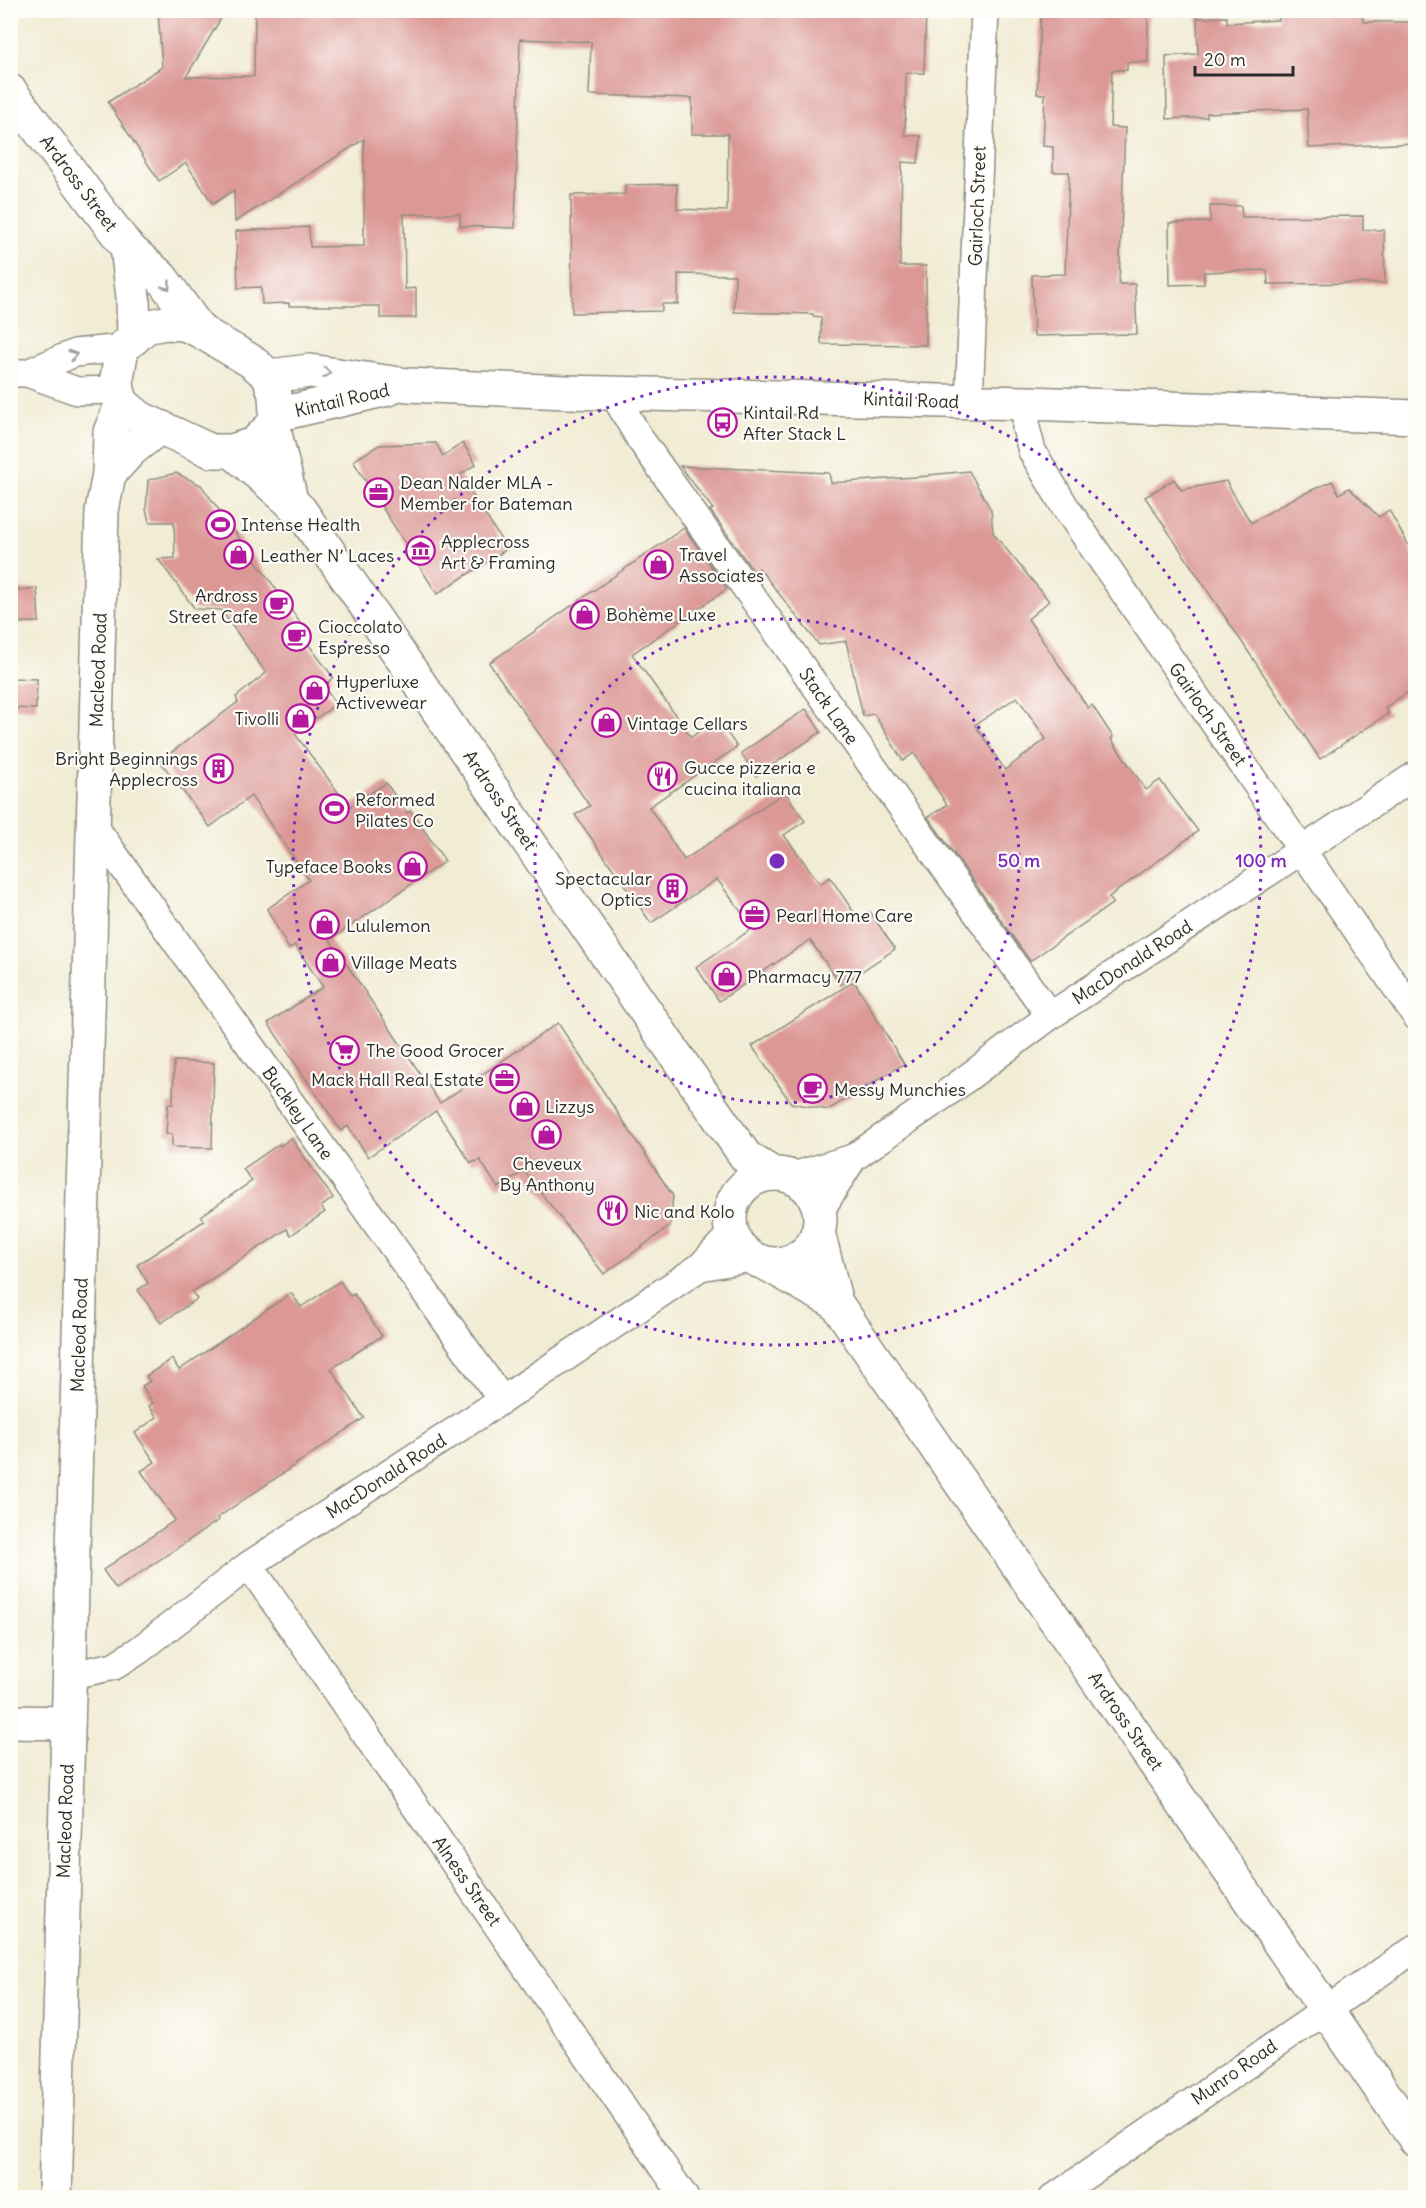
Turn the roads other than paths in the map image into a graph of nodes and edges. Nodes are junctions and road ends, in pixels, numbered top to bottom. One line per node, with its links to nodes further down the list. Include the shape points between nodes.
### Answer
1 (985, 10): 11 (street, Gairloch Street)
2 (10, 91): 3 (street, Ardross Street)
3 (127, 247): 4 (street, Ardross Street, one-way to 4, via 161,277); 5 (street, Ardross Street, via 133,297)
4 (200, 331): 5 (street, via 184,324 165,323 146,327); 7 (street, via 251,361)
5 (128, 343): 6 (street, one-way to 5, via 75,353); 10 (street, via 117,378)
6 (19, 373): 10 (street, via 77,391)
7 (268, 376): 8 (street, Kintail Road, one-way to 8, via 310,371); 14 (street, via 275,395)
8 (407, 385): 9 (street, Kintail Road); 14 (street, Kintail Road)
9 (613, 393): 11 (street, Kintail Road); 22 (street, Stack Lane, via 640,439)
10 (120, 396): 15 (street, via 140,418); 17 (street, Macleod Road, via 110,432)
11 (969, 402): 12 (street, Kintail Road)
12 (1027, 403): 13 (street, Kintail Road); 21 (street, Gairloch Street, via 1026,428 1032,451 1064,505)
13 (1416, 417)
14 (274, 420): 16 (street, via 254,444); 18 (street, Ardross Street)
15 (160, 427): 16 (street, via 211,451); 17 (street)
16 (232, 451): 18 (street, Ardross Street)
17 (109, 474): 20 (street, Macleod Road, via 102,511)
18 (292, 504): 24 (street, Ardross Street, via 300,510)
19 (1416, 775): 21 (street, MacDonald Road)
20 (94, 826): 31 (street, Buckley Lane); 33 (street, Macleod Road)
21 (1302, 851): 22 (street, MacDonald Road); 23 (street, Gairloch Street)
22 (1050, 1016): 25 (street, MacDonald Road)
23 (1416, 1016)
24 (746, 1157): 26 (street, Ardross Street); 27 (street)
25 (853, 1158): 26 (street, MacDonald Road); 28 (street, MacDonald Road)
26 (782, 1175): 27 (street, via 760,1176); 28 (street, via 810,1190 817,1201)
27 (739, 1191): 29 (street, via 731,1204 729,1219)
28 (819, 1222): 29 (street, via 807,1251 798,1258 776,1264); 30 (street, Ardross Street)
29 (749, 1252): 30 (street, Ardross Street); 31 (street, MacDonald Road, via 700,1267)
30 (836, 1303): 37 (street, Ardross Street)
31 (502, 1400): 32 (street, MacDonald Road)
32 (249, 1565): 33 (street, MacDonald Road, via 114,1666); 40 (street, Alness Street)
33 (69, 1671): 35 (street, Macleod Road)
34 (10, 1722): 35 (street)
35 (68, 1723): 39 (street, Macleod Road)
36 (1416, 1948): 37 (street, Munro Road)
37 (1325, 2009): 38 (street, Ardross Street); 41 (street, Munro Road)
38 (1416, 2140)
39 (55, 2198)
40 (685, 2198)
41 (1053, 2198)

